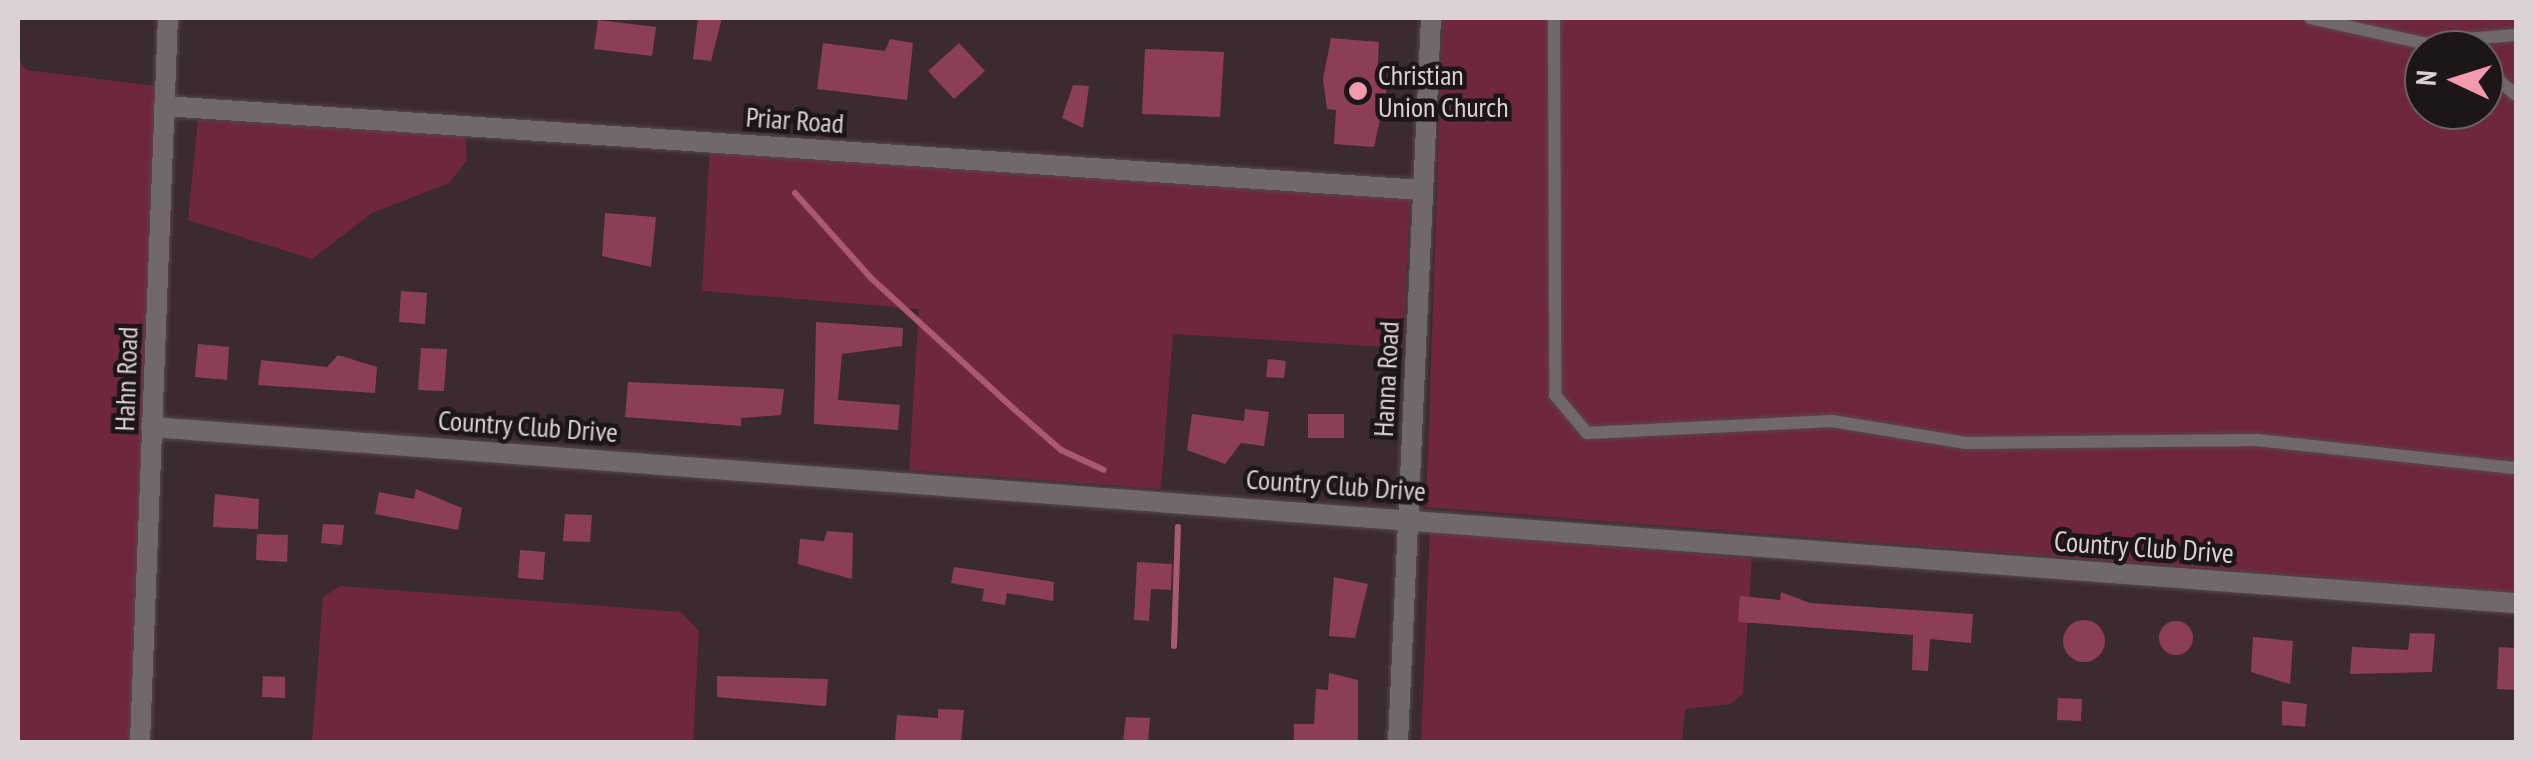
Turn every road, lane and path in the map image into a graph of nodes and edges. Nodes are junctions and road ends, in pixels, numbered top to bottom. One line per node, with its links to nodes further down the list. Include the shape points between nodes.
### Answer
1 (168, 18): 6 (street, Hahn Road)
2 (1431, 18): 7 (street, Hanna Road)
3 (1554, 18): 9 (lane, via 1554,395 1592,435 1799,420 1966,443 2257,440)
4 (2310, 18): 5 (lane)
5 (2404, 35)
6 (164, 106): 7 (street, Priar Road); 8 (street, Hahn Road)
7 (1422, 190): 10 (street, Hanna Road)
8 (151, 426): 10 (street, Country Club Drive); 12 (street, Hahn Road)
9 (2516, 468)
10 (1407, 518): 11 (street, Country Club Drive); 13 (street, Hanna Road)
11 (2516, 603)
12 (140, 742)
13 (1398, 742)

